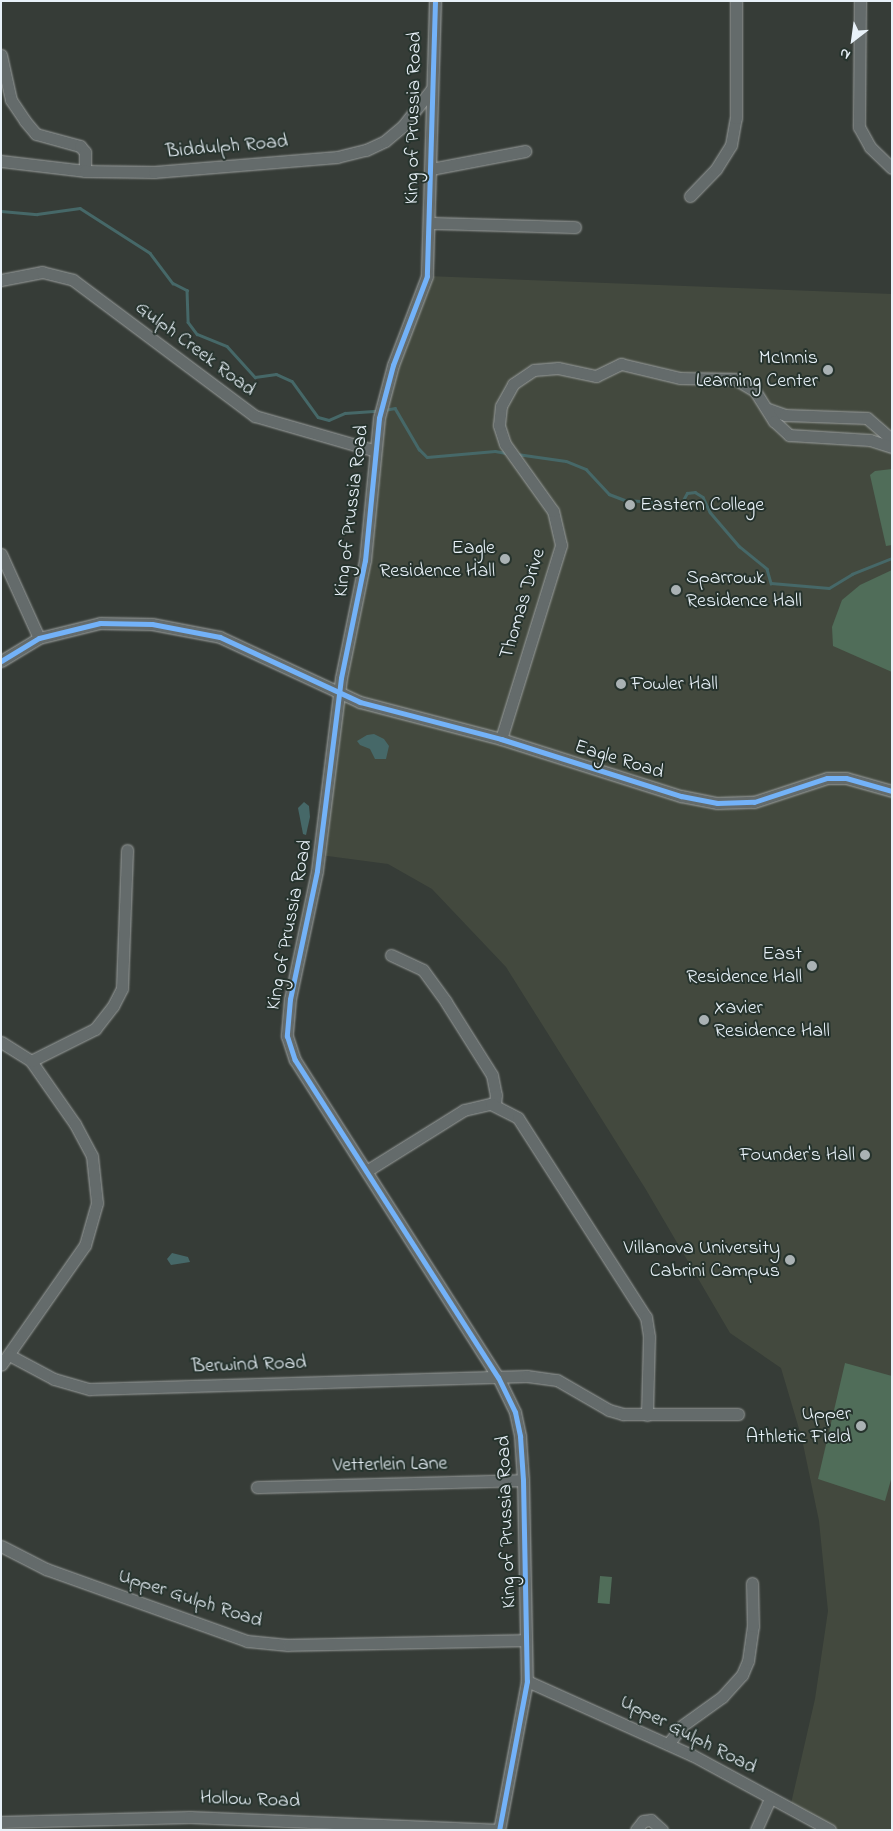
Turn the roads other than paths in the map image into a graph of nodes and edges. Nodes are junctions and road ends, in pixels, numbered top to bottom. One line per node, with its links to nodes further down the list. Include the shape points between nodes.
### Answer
1 (435, 1): 5 (street, King of Prussia Road)
2 (736, 1): 11 (street, via 736,118 731,145 716,169)
3 (860, 1): 8 (street, via 859,127 870,147)
4 (1, 55): 10 (street, via 11,100 25,121 36,134 80,146 85,152)
5 (431, 90): 9 (street, King of Prussia Road); 10 (street, Biddulph Road, via 403,126 385,140 366,150 337,157 154,172)
6 (525, 151): 9 (street)
7 (1, 161): 10 (street, Biddulph Road)
8 (892, 168)
9 (431, 169): 12 (street, King of Prussia Road)
10 (85, 171)
11 (690, 196)
12 (431, 223): 13 (street); 18 (street, King of Prussia Road, via 428,276 398,350 382,405)
13 (575, 227)
14 (1, 280): 18 (street, Gulph Creek Road, via 42,272 73,280 255,416)
15 (768, 409): 16 (street, via 785,415 868,418); 17 (street, Thomas Drive, via 774,422 789,435 870,440); 23 (street, Thomas Drive, via 755,391 735,379 680,378 621,364 596,376 558,368 534,370 513,384 501,406 499,425 505,444 553,511 561,545)
16 (892, 440)
17 (892, 447)
18 (374, 450): 22 (street, King of Prussia Road, via 364,560)
19 (1, 554): 20 (street)
20 (39, 638): 21 (street, Eagle Road); 22 (street, Eagle Road, via 100,623 152,624 220,637)
21 (1, 661)
22 (339, 693): 23 (street, Eagle Road, via 387,710); 30 (street, King of Prussia Road, via 317,871 290,999 287,1036 295,1060)
23 (501, 739): 24 (street, Eagle Road, via 682,796 717,803 754,802 827,778 846,778)
24 (892, 791)
25 (128, 850): 28 (street, via 122,988 114,1006 94,1029)
26 (390, 955): 29 (street, via 423,970 446,1002 492,1074)
27 (1, 1042): 28 (street)
28 (31, 1061): 31 (street, via 75,1124 92,1156 97,1203 85,1245)
29 (495, 1105): 30 (street, via 464,1110); 35 (street, via 527,1127 646,1317 649,1337)
30 (368, 1170): 33 (street, King of Prussia Road)
31 (9, 1355): 32 (street); 33 (street, Berwind Road, via 54,1379 90,1389)
32 (1, 1365)
33 (498, 1377): 35 (street, Berwind Road, via 528,1376 557,1380 609,1410); 36 (street, King of Prussia Road, via 516,1420)
34 (738, 1414): 35 (street, Berwind Road)
35 (647, 1415)
36 (523, 1480): 37 (street, Vetterlein Lane); 40 (street, King of Prussia Road)
37 (257, 1487)
38 (1, 1546): 40 (street, Upper Gulph Road, via 46,1570 247,1641 288,1645)
39 (752, 1583): 42 (street, via 753,1626 748,1661 742,1674 722,1697 682,1725)
40 (526, 1640): 41 (street, King of Prussia Road)
41 (527, 1681): 42 (street, Upper Gulph Road); 45 (street, King of Prussia Road)
42 (668, 1744): 43 (street, Upper Gulph Road)
43 (770, 1798): 48 (street); 49 (street, Upper Gulph Road)
44 (1, 1822): 45 (street, Hollow Road, via 190,1817)
45 (498, 1830)
46 (636, 1830): 47 (street, via 643,1822 651,1820)
47 (662, 1830)
48 (756, 1830)
49 (830, 1830)

